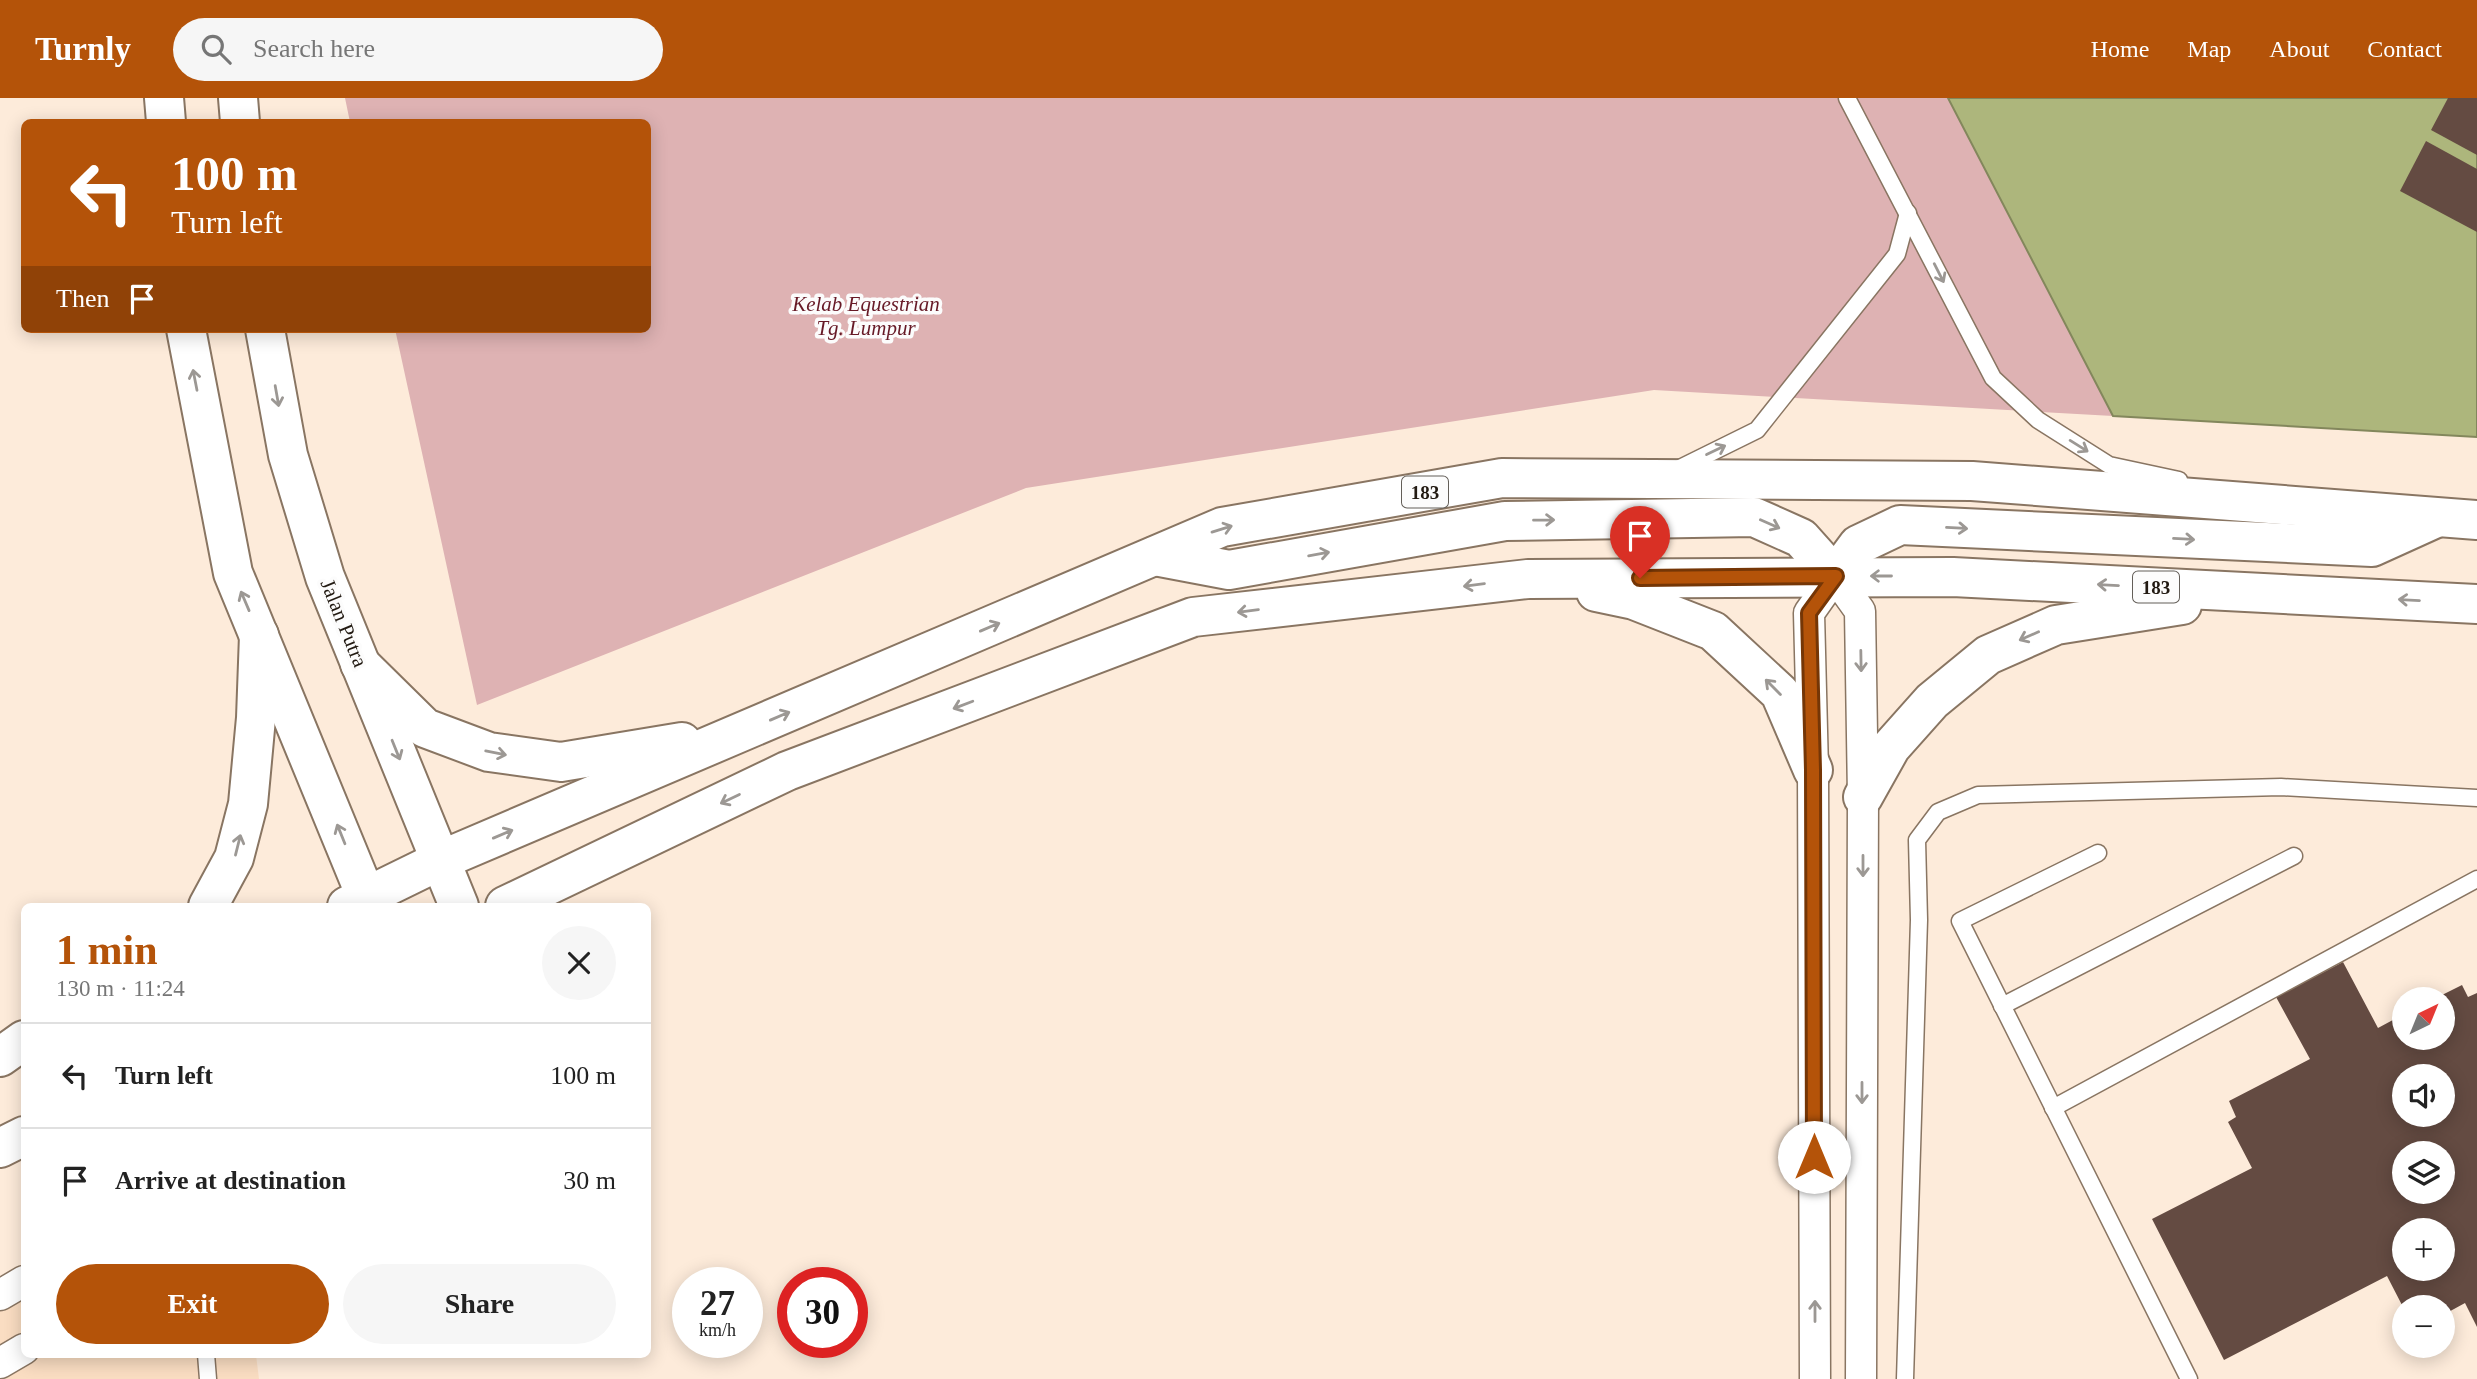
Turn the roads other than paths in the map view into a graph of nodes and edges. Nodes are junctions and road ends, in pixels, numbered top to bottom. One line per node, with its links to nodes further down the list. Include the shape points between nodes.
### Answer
1 (164, 98): 4 (main road)
2 (238, 98): 5 (main road)
3 (1847, 98): 6 (lane)
4 (166, 119)
5 (240, 119)
6 (1908, 213): 9 (lane, one-way to 6, via 1757,430 1897,254); 10 (lane, one-way to 10, via 1993,378 2038,420 2109,464)
7 (187, 333): 18 (main road, one-way to 7, via 233,573)
8 (266, 333): 19 (main road, Jalan Putra, one-way to 19, via 288,455 325,577)
9 (1655, 480): 10 (main road, 183, via 1972,481); 13 (main road, 183, one-way to 9, via 1222,527 1502,478)
10 (2288, 505): 11 (main road, 183)
11 (2438, 517): 12 (main road, 183); 14 (main road, one-way to 11, via 1858,545 1900,525 2372,547)
12 (2477, 520)
13 (1156, 556): 14 (main road, one-way to 14, via 1229,570 1505,521 1754,517 1801,538); 20 (main road, 183, one-way to 13)
14 (1836, 576): 15 (main road, 183); 16 (main road, 183, one-way to 14, via 1953,577); 21 (street, via 1809,613); 22 (street, one-way to 22, via 1860,611)
15 (1528, 579): 21 (main road, one-way to 15, via 1780,693 1713,631 1634,600); 31 (main road, 183, one-way to 31, via 1193,617 787,771)
16 (2264, 593): 17 (main road, 183, one-way to 16); 22 (main road, one-way to 22, via 2056,625 1988,655 1932,701 1891,747)
17 (2477, 604)
18 (259, 635): 28 (main road, one-way to 18, via 234,858 248,804); 29 (main road, one-way to 18)
19 (360, 664): 20 (main road, one-way to 20, via 425,728 489,752 561,762); 26 (main road, Jalan Putra, one-way to 26)
20 (744, 731): 26 (main road, 183, one-way to 20)
21 (1813, 770): 46 (street, one-way to 21)
22 (1863, 797): 47 (street, one-way to 47)
23 (2477, 798): 48 (lane, via 2281,787 1978,795 1938,812 1917,840 1919,920)
24 (2098, 853): 32 (lane, via 1960,921)
25 (2294, 856): 32 (lane)
26 (441, 860): 29 (main road, 183); 30 (main road, Jalan Putra)
27 (2477, 879): 37 (lane)
28 (210, 903)
29 (361, 903)
30 (457, 903)
31 (511, 903)
32 (2002, 1006): 37 (lane)
33 (21, 1042): 34 (main road)
34 (0, 1057)
35 (21, 1060): 36 (main road)
36 (0, 1070)
37 (2053, 1108): 49 (lane)
38 (21, 1138): 39 (main road)
39 (0, 1148)
40 (21, 1283): 41 (street)
41 (0, 1295)
42 (21, 1351): 44 (street)
43 (206, 1358): 45 (lane)
44 (0, 1363)
45 (208, 1379)
46 (1815, 1379)
47 (1861, 1379)
48 (1905, 1379)
49 (2189, 1379)

